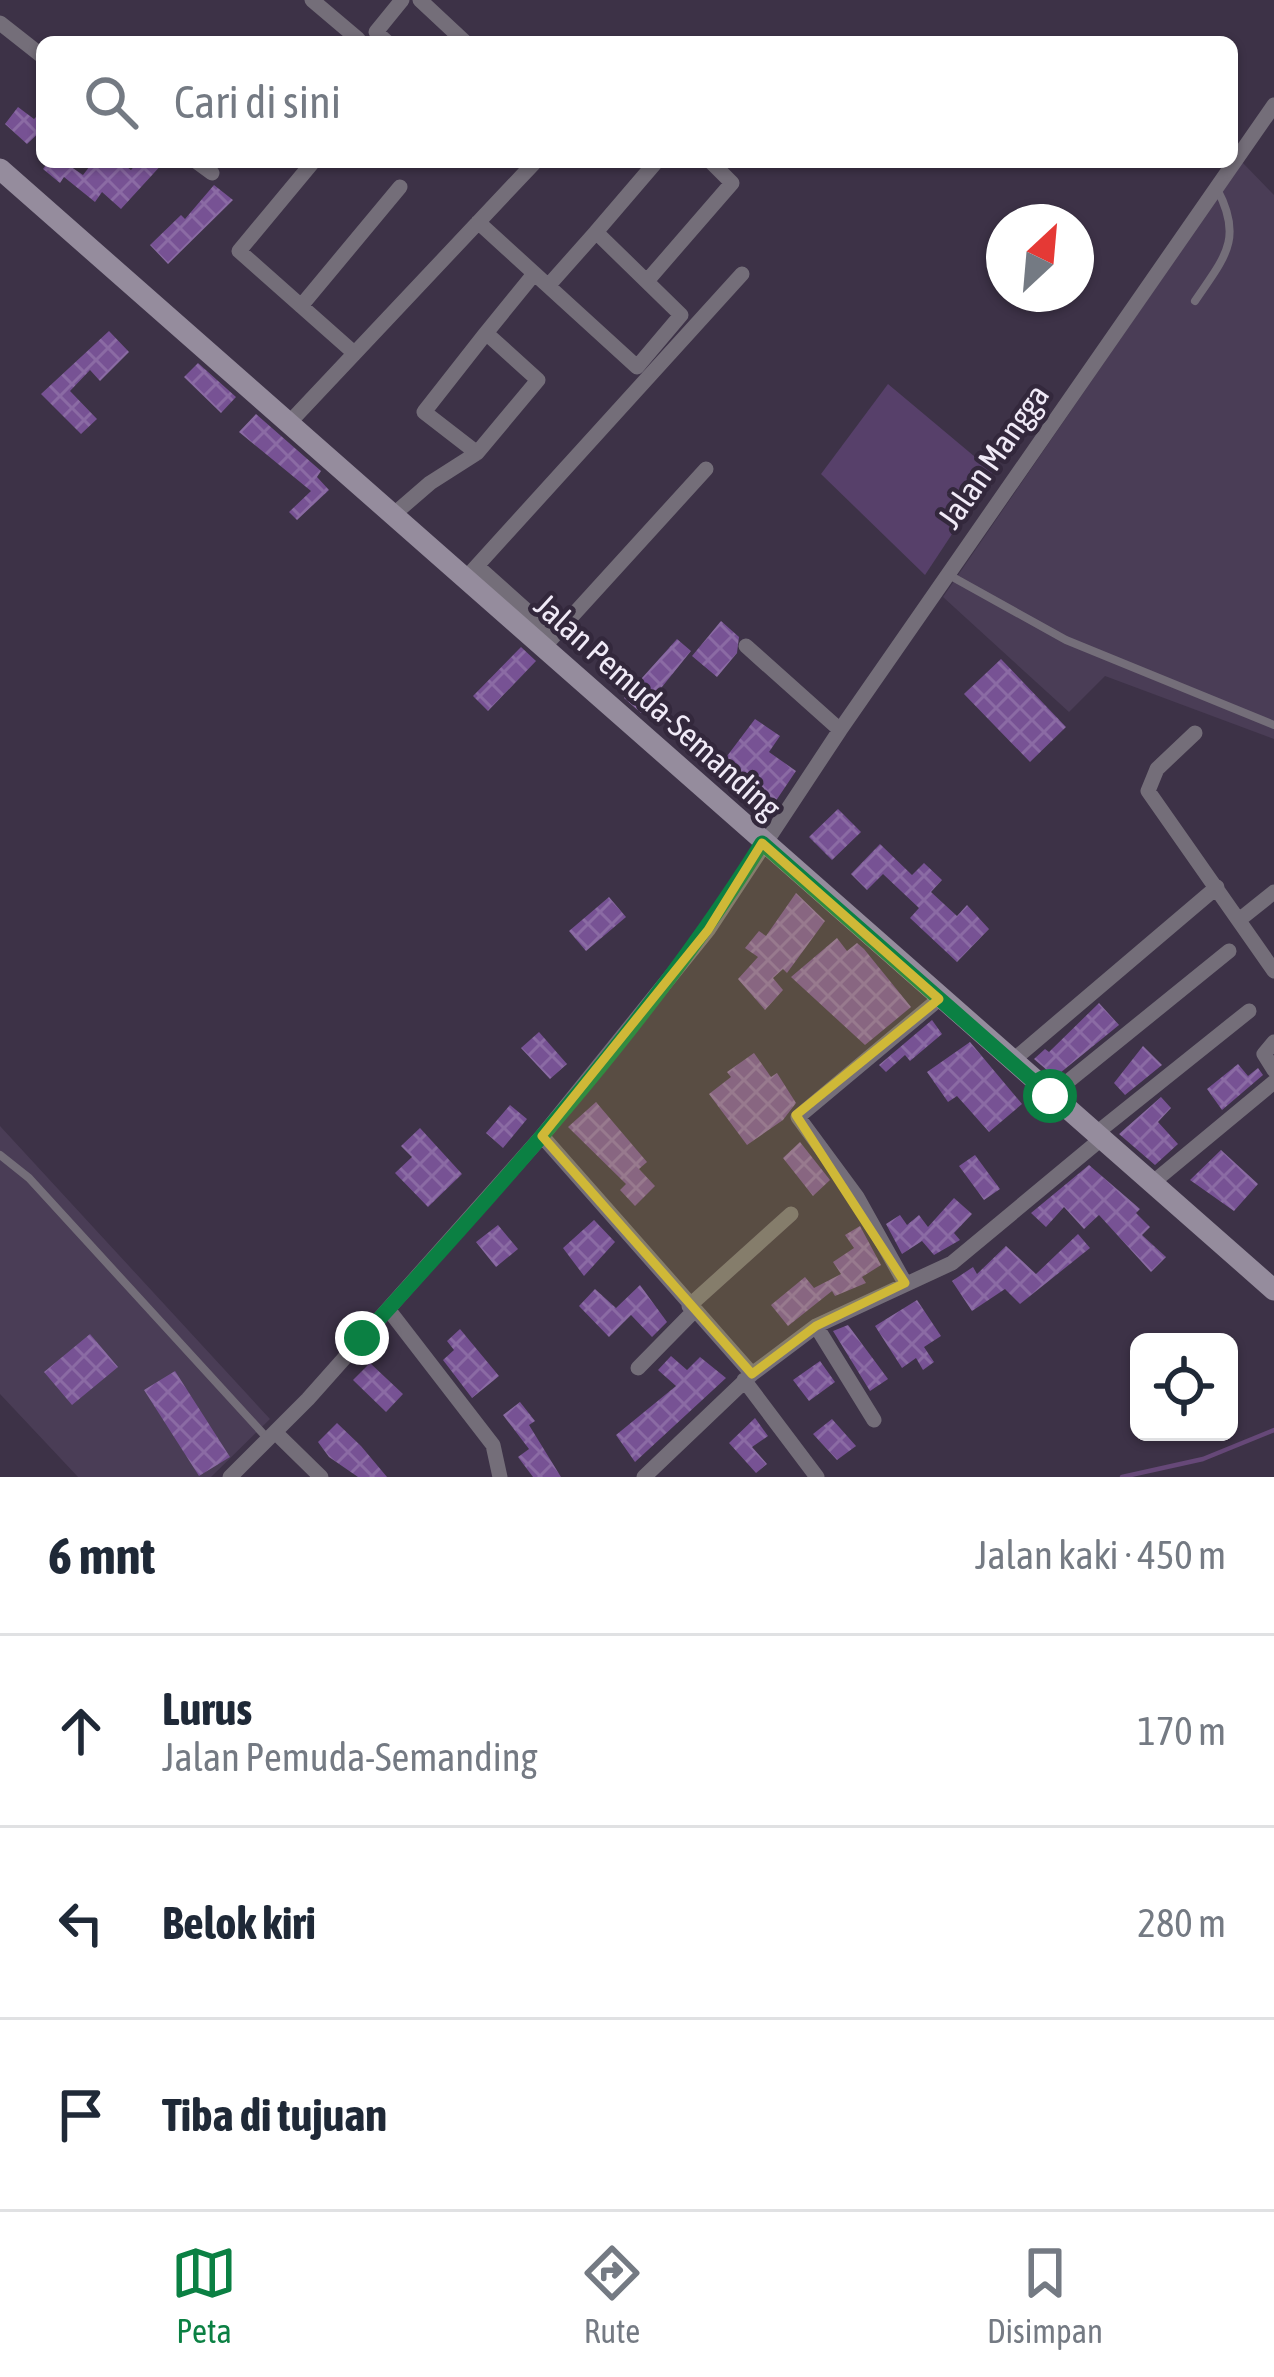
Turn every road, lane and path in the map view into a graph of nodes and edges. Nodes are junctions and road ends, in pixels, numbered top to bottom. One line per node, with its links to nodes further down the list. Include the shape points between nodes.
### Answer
1 (312, 0): 5 (street)
2 (401, 0): 6 (street)
3 (419, 0): 7 (street)
4 (0, 23): 8 (street)
5 (354, 36)
6 (380, 36)
7 (458, 36)
8 (36, 51)
9 (1274, 105): 10 (street, Jalan Mangga)
10 (1238, 157)
11 (205, 168): 18 (street)
12 (308, 168): 28 (street, via 239,251)
13 (522, 168): 21 (street)
14 (651, 168): 22 (street)
15 (717, 168): 25 (street, via 732,183)
16 (1230, 168): 20 (street, Jalan Mangga)
17 (0, 169): 31 (main road, Jalan Pemuda-Semanding)
18 (212, 173)
19 (400, 187): 28 (street)
20 (1216, 188): 27 (lane, via 1232,217 1230,243); 36 (street, Jalan Mangga)
21 (478, 222): 23 (street); 30 (street)
22 (596, 232): 25 (street); 26 (street)
23 (534, 274): 26 (street); 29 (street)
24 (742, 274): 35 (street)
25 (647, 281): 26 (street, via 681,315 638,367)
26 (548, 286)
27 (1195, 301)
28 (301, 306): 30 (street)
29 (486, 334): 32 (street, via 538,380); 32 (street, via 424,412)
30 (353, 352): 31 (street)
31 (289, 423): 34 (main road, Jalan Pemuda-Semanding)
32 (477, 453): 34 (street)
33 (706, 469): 37 (street)
34 (393, 515): 35 (main road, Jalan Pemuda-Semanding)
35 (471, 572): 37 (main road, Jalan Pemuda-Semanding)
36 (947, 574): 39 (lane, via 1066,640); 40 (street, Jalan Mangga)
37 (549, 642): 42 (main road, Jalan Pemuda-Semanding)
38 (746, 646): 40 (street)
39 (1274, 725)
40 (840, 730): 42 (street, Jalan Mangga)
41 (1195, 734): 43 (street, via 1157,769 1148,789)
42 (762, 843): 48 (main road, Jalan Pemuda-Semanding); 55 (street, Jalan Mangga, via 707,931)
43 (1217, 887): 45 (street); 51 (street)
44 (1274, 892): 45 (street)
45 (1239, 920): 47 (street)
46 (1229, 950): 54 (street)
47 (1274, 971)
48 (939, 999): 51 (main road, Jalan Pemuda-Semanding); 60 (street, via 798,1117 857,1197)
49 (1249, 1011): 56 (street)
50 (1274, 1042): 52 (street, via 1264,1054)
51 (1011, 1062): 54 (main road, Jalan Pemuda-Semanding)
52 (1274, 1070)
53 (1274, 1082): 58 (street)
54 (1050, 1096): 56 (main road, Jalan Pemuda-Semanding)
55 (542, 1136): 62 (street); 63 (street, Jalan Mangga)
56 (1097, 1137): 58 (main road, Jalan Pemuda-Semanding); 60 (street, via 952,1263)
57 (0, 1155): 68 (lane)
58 (1151, 1184): 61 (main road, Jalan Pemuda-Semanding)
59 (791, 1214): 62 (street)
60 (905, 1283): 64 (street)
61 (1274, 1290)
62 (692, 1308): 65 (street); 66 (street)
63 (388, 1309): 68 (street, Jalan Mangga); 71 (street, via 493,1445)
64 (817, 1326): 66 (street); 67 (street)
65 (638, 1368)
66 (748, 1377): 72 (street); 73 (street)
67 (874, 1420)
68 (273, 1436): 69 (street, Jalan Mangga); 70 (street)
69 (230, 1477)
70 (321, 1477)
71 (500, 1477)
72 (644, 1477)
73 (817, 1477)

